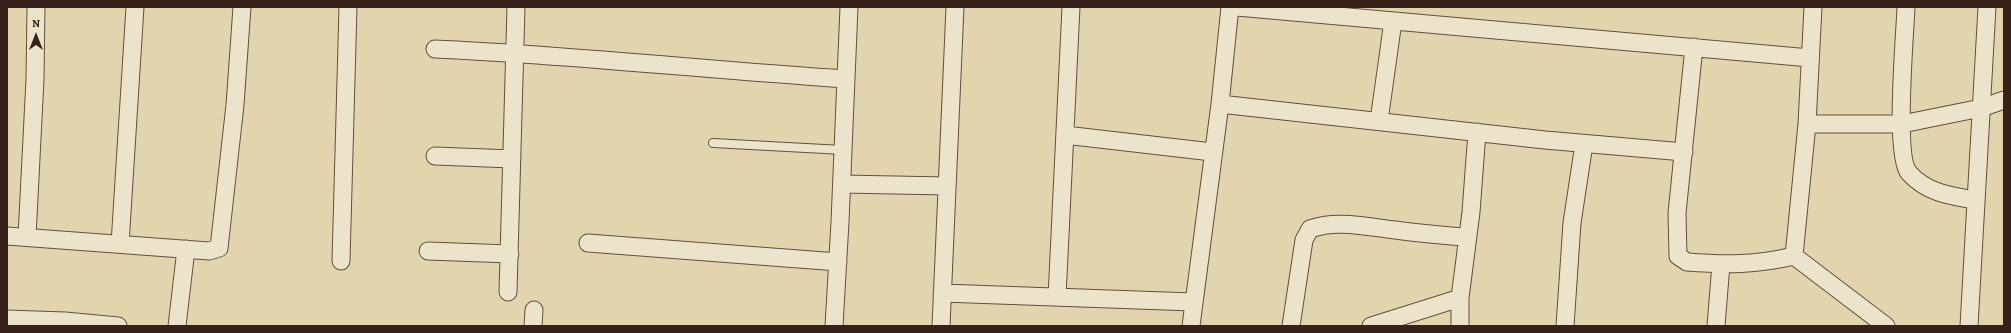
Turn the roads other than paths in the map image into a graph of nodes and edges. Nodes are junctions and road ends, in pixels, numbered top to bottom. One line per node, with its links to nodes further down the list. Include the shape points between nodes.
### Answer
1 (36, 7): 39 (street)
2 (135, 7): 42 (street)
3 (242, 7): 43 (street, via 235,105 219,248 209,251)
4 (348, 7): 47 (street)
5 (516, 7): 17 (street)
6 (849, 7): 19 (street)
7 (955, 7): 36 (street)
8 (1071, 7): 27 (street)
9 (1230, 7): 21 (street)
10 (1237, 7): 14 (street)
11 (1813, 7): 18 (street)
12 (1906, 7): 25 (street)
13 (1987, 7): 22 (street)
14 (1393, 21): 15 (street); 23 (street)
15 (1694, 48): 18 (street); 32 (street)
16 (434, 49): 17 (street)
17 (515, 52): 19 (street, via 760,74); 34 (street)
18 (1810, 58): 24 (street)
19 (846, 79): 30 (street)
20 (2004, 100): 22 (street)
21 (1220, 104): 23 (street); 31 (street)
22 (1982, 108): 25 (street); 37 (street)
23 (1379, 121): 26 (street)
24 (1807, 124): 25 (street); 46 (street)
25 (1902, 124): 37 (street, via 1902,148 1908,172 1925,188)
26 (1477, 132): 29 (street); 40 (street)
27 (1065, 135): 31 (street); 52 (street)
28 (713, 143): 30 (lane)
29 (1584, 144): 32 (street); 65 (street, via 1572,223)
30 (843, 150): 35 (street)
31 (1212, 152): 54 (street)
32 (1684, 152): 49 (street, via 1677,213 1678,256 1687,262)
33 (436, 156): 34 (street)
34 (512, 159): 45 (street)
35 (842, 184): 36 (street); 48 (street)
36 (947, 186): 51 (street)
37 (1975, 200): 68 (street)
38 (7, 236): 39 (street)
39 (27, 237): 42 (street)
40 (1468, 237): 53 (street); 62 (street, via 1344,224 1322,224 1310,229 1301,254)
41 (588, 242): 48 (street)
42 (120, 244): 43 (street)
43 (186, 249): 58 (street)
44 (428, 251): 45 (street)
45 (510, 254): 50 (street)
46 (1794, 256): 49 (street, via 1767,262); 67 (street)
47 (341, 261)
48 (838, 262): 59 (street)
49 (1721, 264): 66 (street)
50 (508, 292)
51 (942, 292): 52 (street); 60 (street)
52 (1057, 297): 54 (street)
53 (1460, 298): 63 (street); 64 (street)
54 (1193, 302): 61 (street)
55 (7, 319): 56 (street)
56 (65, 323): 57 (street)
57 (118, 326)
58 (177, 326)
59 (834, 326)
60 (941, 326)
61 (1191, 326)
62 (1291, 326)
63 (1371, 326)
64 (1460, 326)
65 (1565, 326)
66 (1716, 326)
67 (1886, 326)
68 (1969, 326)

